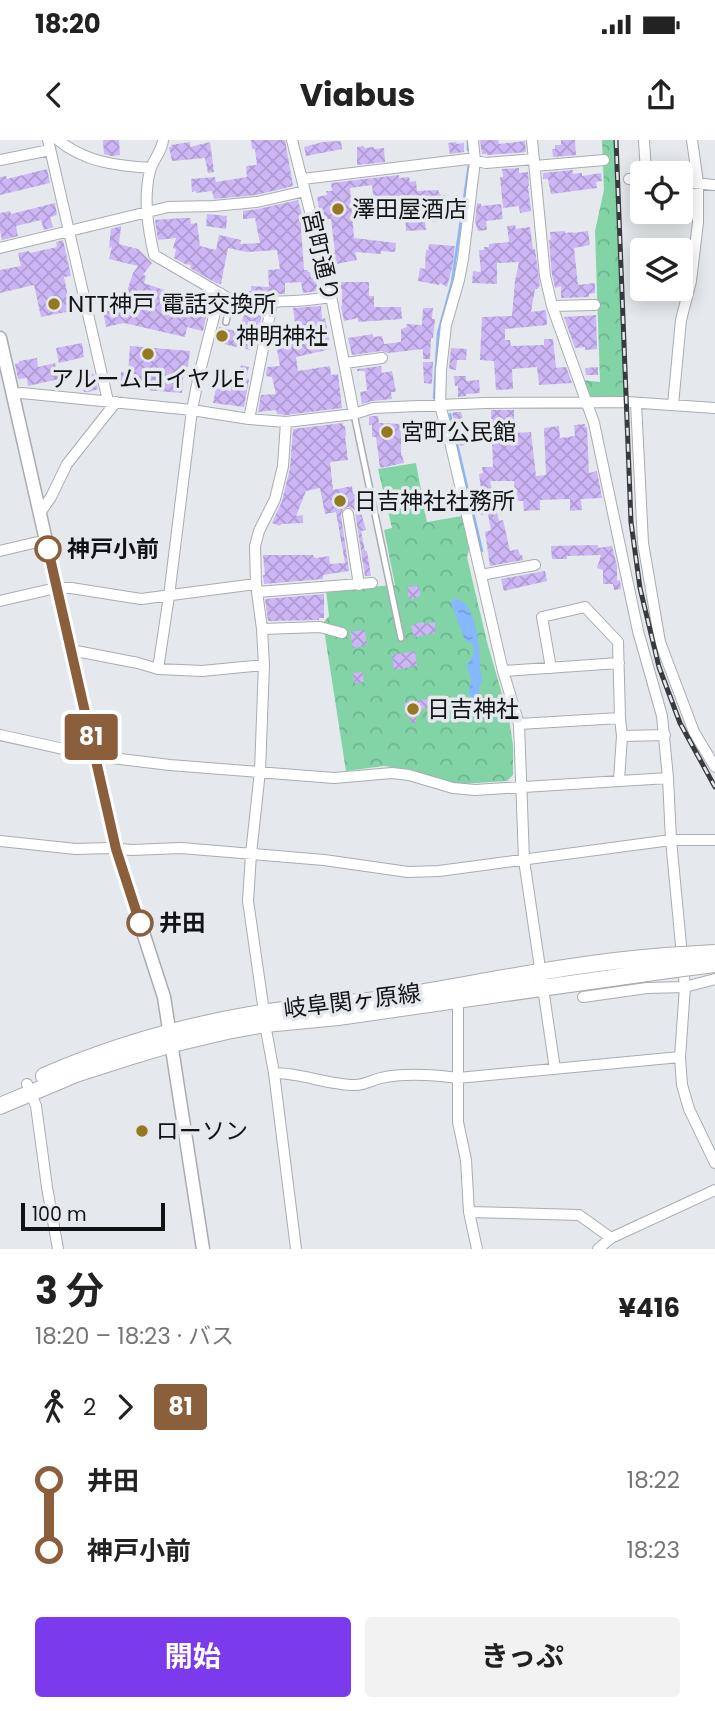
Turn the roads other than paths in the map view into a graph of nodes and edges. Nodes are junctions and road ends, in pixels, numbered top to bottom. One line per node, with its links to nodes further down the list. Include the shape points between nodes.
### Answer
1 (58, 140): 14 (street, via 94,160)
2 (163, 140): 14 (street)
3 (292, 140): 15 (street, 宮町通り)
4 (473, 140): 11 (street)
5 (532, 140): 13 (street)
6 (644, 140): 12 (street)
7 (692, 140): 17 (street)
8 (49, 145): 9 (street); 21 (street)
9 (0, 160)
10 (604, 160): 13 (street)
11 (475, 161): 13 (street); 15 (street); 40 (street, via 463,259 446,325)
12 (645, 161)
13 (534, 162): 30 (street)
14 (151, 168): 20 (street)
15 (303, 179): 19 (street, 宮町通り)
16 (693, 183): 17 (street)
17 (698, 183): 18 (street); 23 (street)
18 (715, 185)
19 (305, 191): 20 (street, via 257,202); 25 (street, 宮町通り)
20 (147, 212): 21 (street); 24 (street, via 154,255)
21 (69, 230): 22 (street); 37 (street)
22 (0, 248)
23 (693, 260)
24 (220, 293): 26 (street); 42 (street)
25 (331, 297): 28 (street); 34 (street, 宮町通り)
26 (232, 299): 28 (street); 31 (lane)
27 (686, 301): 39 (street)
28 (272, 303): 44 (street)
29 (594, 305): 30 (street)
30 (552, 306): 36 (street)
31 (226, 322)
32 (0, 338): 35 (street)
33 (382, 358): 34 (street)
34 (345, 363): 43 (street, 宮町通り)
35 (13, 394): 37 (street); 46 (street)
36 (587, 401): 38 (street); 40 (street); 70 (street)
37 (112, 402): 42 (street); 46 (street, via 67,464)
38 (636, 402): 39 (street); 73 (street, via 643,542 660,642 694,732)
39 (673, 405): 41 (street)
40 (440, 406): 43 (street, via 373,408); 51 (street)
41 (715, 408)
42 (192, 410): 44 (street); 56 (street)
43 (354, 414): 45 (street); 60 (lane)
44 (249, 419): 45 (street)
45 (286, 422): 55 (street, via 284,466 255,546)
46 (40, 513): 48 (street)
47 (348, 514): 53 (street)
48 (46, 540): 49 (street); 54 (street)
49 (0, 551)
50 (535, 565): 51 (street)
51 (481, 575): 66 (street)
52 (372, 583): 53 (street)
53 (359, 585): 55 (street)
54 (56, 588): 56 (street, via 141,599); 57 (street); 61 (street)
55 (257, 588): 56 (street); 58 (street)
56 (169, 596): 65 (street)
57 (0, 601)
58 (262, 629): 59 (street, via 320,627); 63 (street)
59 (342, 633)
60 (401, 638)
61 (71, 650): 65 (street); 72 (street)
62 (619, 663): 64 (street); 64 (street, via 618,642 585,607 542,617); 67 (street)
63 (264, 665): 65 (street, via 202,671); 74 (street)
64 (551, 668): 66 (street)
65 (158, 669)
66 (503, 671): 68 (street)
67 (620, 718): 68 (street); 71 (street)
68 (519, 724): 77 (street)
69 (0, 734): 72 (street)
70 (665, 735): 71 (street); 75 (street)
71 (622, 736): 76 (street)
72 (95, 755): 74 (street); 81 (street)
73 (715, 767)
74 (260, 771): 77 (street, via 334,778 392,773 453,788); 82 (street)
75 (668, 778): 76 (street); 78 (street)
76 (619, 780): 77 (street)
77 (522, 788): 83 (street)
78 (671, 840): 79 (street); 83 (street); 89 (street)
79 (715, 840)
80 (0, 841): 81 (street)
81 (116, 849): 82 (street, via 181,848); 93 (street, via 164,997)
82 (251, 855): 83 (street, via 408,872); 92 (street, via 248,901)
83 (524, 860): 88 (street)
84 (715, 953): 85 (main road, 岐阜関ヶ原線, bridge)
85 (667, 963): 86 (main road, 岐阜関ヶ原線, bridge); 88 (main road, 岐阜関ヶ原線, via 642,958)
86 (715, 964)
87 (715, 979): 89 (street)
88 (542, 980): 91 (main road, 岐阜関ヶ原線); 92 (main road, 岐阜関ヶ原線); 95 (street)
89 (685, 987): 90 (street); 94 (street)
90 (583, 997)
91 (458, 1000): 92 (main road, 岐阜関ヶ原線, via 338,1017); 97 (street)
92 (265, 1018): 93 (main road, 岐阜関ヶ原線, via 204,1023); 96 (street)
93 (172, 1038): 98 (main road, 岐阜関ヶ原線, via 74,1063); 106 (street)
94 (680, 1057): 95 (street); 101 (street, via 689,1109)
95 (555, 1069): 97 (street)
96 (274, 1073): 97 (street, via 359,1085 391,1077); 107 (street)
97 (458, 1079): 103 (street, via 458,1122)
98 (28, 1088): 99 (main road, 岐阜関ヶ原線); 100 (main road, 岐阜関ヶ原線); 105 (street, via 36,1106)
99 (0, 1096)
100 (0, 1106)
101 (715, 1163)
102 (715, 1190): 104 (street)
103 (469, 1212): 104 (street, via 579,1215); 108 (street)
104 (611, 1238): 109 (street)
105 (58, 1249)
106 (203, 1249)
107 (296, 1249)
108 (477, 1249)
109 (598, 1249)

